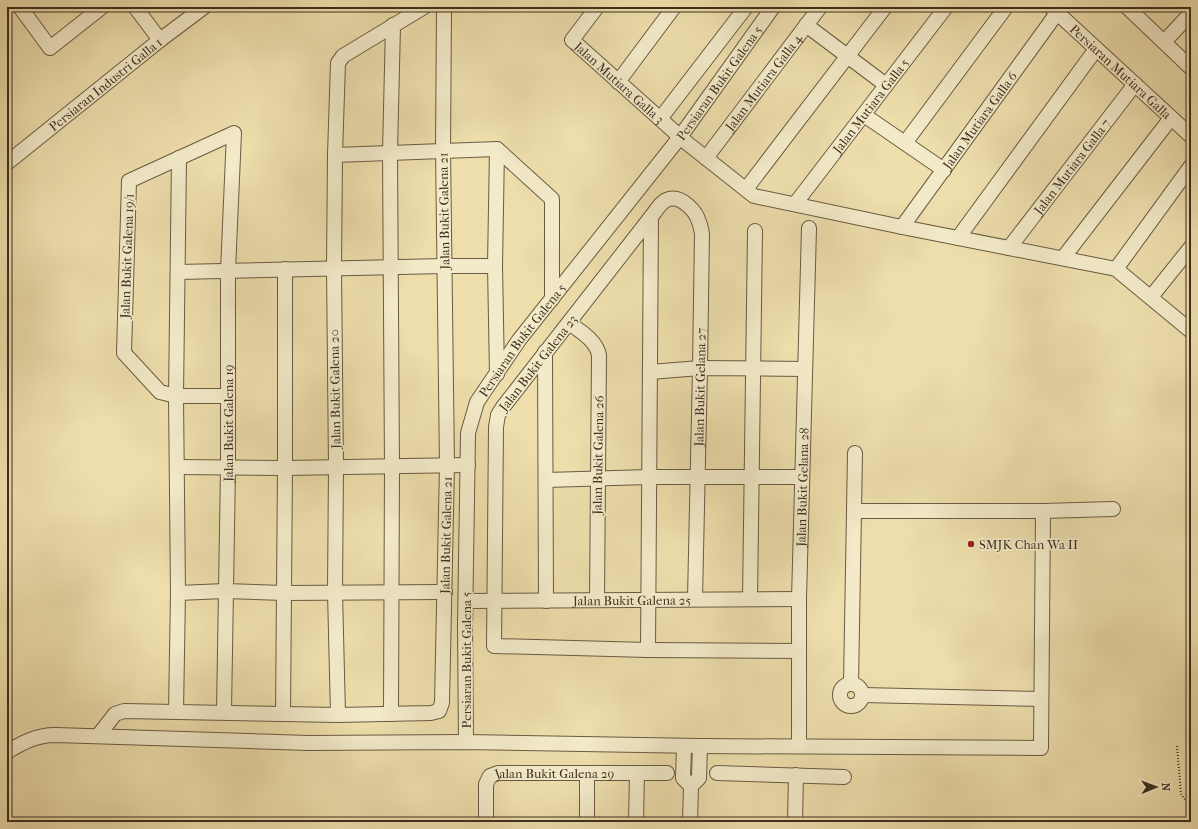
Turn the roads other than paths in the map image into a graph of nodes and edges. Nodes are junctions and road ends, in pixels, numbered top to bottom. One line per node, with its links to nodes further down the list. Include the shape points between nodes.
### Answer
1 (20, 7): 2 (street, via 50,48)
2 (101, 7)
3 (135, 7): 20 (street)
4 (204, 7): 20 (street, Persiaran Industri Galla 1)
5 (424, 7): 18 (street)
6 (444, 7): 36 (street, Jalan Bukit Galena 21)
7 (597, 7): 25 (street, Jalan Mutiara Galla 3, via 572,40)
8 (674, 7): 25 (street)
9 (746, 7): 30 (street)
10 (773, 7): 33 (street, Persiaran Bukit Galena 5)
11 (820, 7): 19 (street, Jalan Mutiara Galla 4)
12 (885, 7): 23 (street)
13 (946, 7): 27 (street, Jalan Mutiara Galla 5)
14 (1006, 7): 34 (street)
15 (1127, 7): 21 (street)
16 (1056, 9): 22 (street, Persiaran Mutiara Galla); 43 (street, Jalan Mutiara Galla 6)
17 (1191, 13): 21 (street)
18 (393, 24): 37 (street); 38 (street, Jalan Bukit Galena 20, via 343,56 338,63)
19 (806, 25): 23 (street); 40 (street, Jalan Mutiara Galla 4)
20 (160, 40): 41 (street, Persiaran Industri Galla 1)
21 (1164, 42): 24 (street)
22 (1096, 49): 26 (street, Persiaran Mutiara Galla); 51 (street)
23 (848, 56): 27 (street); 44 (street)
24 (1191, 68)
25 (618, 82): 30 (street, Jalan Mutiara Galla 3)
26 (1135, 84): 29 (street, Persiaran Mutiara Galla); 53 (street, Jalan Mutiara Galla 7)
27 (886, 85): 28 (street, Jalan Mutiara Galla 5)
28 (864, 115): 34 (street); 46 (street, Jalan Mutiara Galla 5)
29 (1171, 118): 32 (street, Persiaran Mutiara Galla); 54 (street)
30 (660, 119): 33 (street, Jalan Mutiara Galla 3)
31 (234, 133): 39 (street, Jalan Bukit Galena 19/1); 61 (street, Jalan Bukit Galena 19)
32 (1191, 136)
33 (680, 137): 40 (street, Jalan Mutiara Galla 3); 64 (street, Persiaran Bukit Galena 5)
34 (905, 143): 43 (street)
35 (497, 149): 36 (street); 56 (street); 64 (street, via 552,199)
36 (443, 150): 37 (street); 55 (street, Jalan Bukit Galena 21)
37 (390, 152): 38 (street); 57 (street)
38 (335, 155): 58 (street, Jalan Bukit Galena 20)
39 (179, 158): 62 (street); 73 (street, Jalan Bukit Galena 19/1, via 129,181 124,353 160,392)
40 (706, 158): 44 (street, Jalan Mutiara Galla 3)
41 (7, 163)
42 (1191, 166): 60 (street)
43 (944, 170): 48 (street, Jalan Mutiara Galla 6)
44 (746, 189): 46 (street, Jalan Mutiara Galla 3, via 754,196)
45 (663, 202): 47 (street, Jalan Bukit Galena 23); 68 (street, Jalan Bukit Gelana 27, via 674,199 684,202 699,221 702,234)
46 (795, 204): 48 (street, Jalan Mutiara Galla 3)
47 (651, 217): 65 (street, Jalan Bukit Galena 23); 71 (street)
48 (902, 227): 51 (street, Jalan Mutiara Galla 3)
49 (809, 228): 70 (street, Jalan Bukit Gelana 28)
50 (755, 231): 69 (street)
51 (958, 238): 53 (street, Jalan Mutiara Galla 3)
52 (1191, 247): 63 (street)
53 (1009, 248): 54 (street, Jalan Mutiara Galla 3)
54 (1063, 258): 60 (street, Jalan Mutiara Galla 3)
55 (444, 266): 56 (street); 57 (street); 77 (street, Jalan Bukit Galena 21)
56 (495, 266): 72 (street)
57 (391, 267): 58 (street); 80 (street)
58 (334, 268): 59 (street); 79 (street, Jalan Bukit Galena 20)
59 (285, 269): 61 (street); 82 (street)
60 (1116, 269): 63 (street)
61 (228, 270): 62 (street); 74 (street, Jalan Bukit Galena 19)
62 (178, 272): 73 (street)
63 (1151, 298): 66 (street)
64 (552, 299): 72 (street, Persiaran Bukit Galena 5)
65 (569, 323): 67 (street, Jalan Bukit Galena 23); 86 (street, Jalan Bukit Galena 26, via 594,343 599,355)
66 (1191, 330)
67 (545, 352): 88 (street); 104 (street, Jalan Bukit Galena 23, via 498,415)
68 (700, 368): 69 (street); 71 (street); 83 (street, Jalan Bukit Gelana 27)
69 (753, 368): 70 (street); 84 (street)
70 (805, 369): 85 (street, Jalan Bukit Gelana 28)
71 (650, 372): 87 (street)
72 (496, 374): 76 (street, Persiaran Bukit Galena 5, via 477,402 468,433)
73 (176, 396): 74 (street); 78 (street)
74 (227, 396): 81 (street, Jalan Bukit Galena 19)
75 (855, 453): 90 (street)
76 (468, 465): 77 (street); 103 (street, Persiaran Bukit Galena 5)
77 (447, 466): 80 (street); 95 (street, Jalan Bukit Galena 21)
78 (177, 467): 81 (street); 96 (street)
79 (336, 467): 80 (street); 82 (street); 93 (street, Jalan Bukit Galena 20)
80 (392, 467): 94 (street)
81 (228, 468): 82 (street); 92 (street, Jalan Bukit Galena 19)
82 (285, 468): 97 (street)
83 (698, 477): 84 (street); 87 (street); 98 (street, Jalan Bukit Gelana 27)
84 (752, 477): 85 (street); 99 (street)
85 (802, 477): 100 (street, Jalan Bukit Gelana 28)
86 (598, 478): 87 (street); 88 (street); 101 (street, Jalan Bukit Galena 26)
87 (649, 478): 102 (street)
88 (546, 480): 105 (street)
89 (1113, 509): 91 (street)
90 (854, 512): 91 (street); 108 (street)
91 (1043, 512): 110 (street)
92 (225, 591): 96 (street); 97 (street); 112 (street, Jalan Bukit Galena 19)
93 (335, 592): 94 (street); 97 (street); 115 (street, Jalan Bukit Galena 20)
94 (391, 592): 95 (street); 114 (street)
95 (445, 592): 114 (street, Jalan Bukit Galena 21, via 442,703 439,711)
96 (178, 593): 111 (street)
97 (284, 593): 113 (street)
98 (695, 599): 99 (street, Jalan Bukit Galena 25); 102 (street, Jalan Bukit Galena 25)
99 (750, 599): 100 (street, Jalan Bukit Galena 25)
100 (799, 599): 107 (street, Jalan Bukit Gelana 28)
101 (597, 600): 102 (street, Jalan Bukit Galena 25); 105 (street, Jalan Bukit Galena 25)
102 (648, 600): 106 (street)
103 (466, 601): 104 (street, Jalan Bukit Galena 25); 117 (street, Persiaran Bukit Galena 5)
104 (494, 601): 105 (street, Jalan Bukit Galena 25); 106 (street, Jalan Bukit Galena 23, via 494,646)
105 (546, 601)
106 (648, 650): 107 (street)
107 (798, 651): 120 (street, Jalan Bukit Gelana 28)
108 (851, 684): 109 (street, via 858,687); 109 (street, via 846,685 841,691 843,703 855,705)
109 (862, 695): 110 (street)
110 (1041, 699): 120 (street, via 1041,748)
111 (176, 712): 112 (street, Jalan Bukit Galena 21); 116 (street, Jalan Bukit Galena 21, via 118,712)
112 (224, 712): 113 (street, Jalan Bukit Galena 21)
113 (283, 714): 115 (street, Jalan Bukit Galena 21)
114 (391, 714): 115 (street, Jalan Bukit Galena 21)
115 (338, 715)
116 (98, 736): 117 (street, via 308,743); 121 (street, via 44,735 26,741)
117 (466, 742): 118 (street)
118 (684, 746): 119 (street); 128 (street, via 683,778)
119 (700, 746): 120 (street); 128 (street, via 699,778)
120 (799, 746)
121 (7, 752)
122 (637, 773): 123 (street, Jalan Bukit Galena 29); 125 (street, Jalan Bukit Galena 29); 131 (street)
123 (667, 773)
124 (717, 773): 126 (street)
125 (587, 774): 129 (street, Jalan Bukit Galena 29, via 498,773 490,776 486,784); 130 (street)
126 (796, 775): 127 (street); 133 (street)
127 (844, 777)
128 (691, 786): 132 (street)
129 (486, 822)
130 (587, 822)
131 (636, 822)
132 (690, 822)
133 (796, 822)

